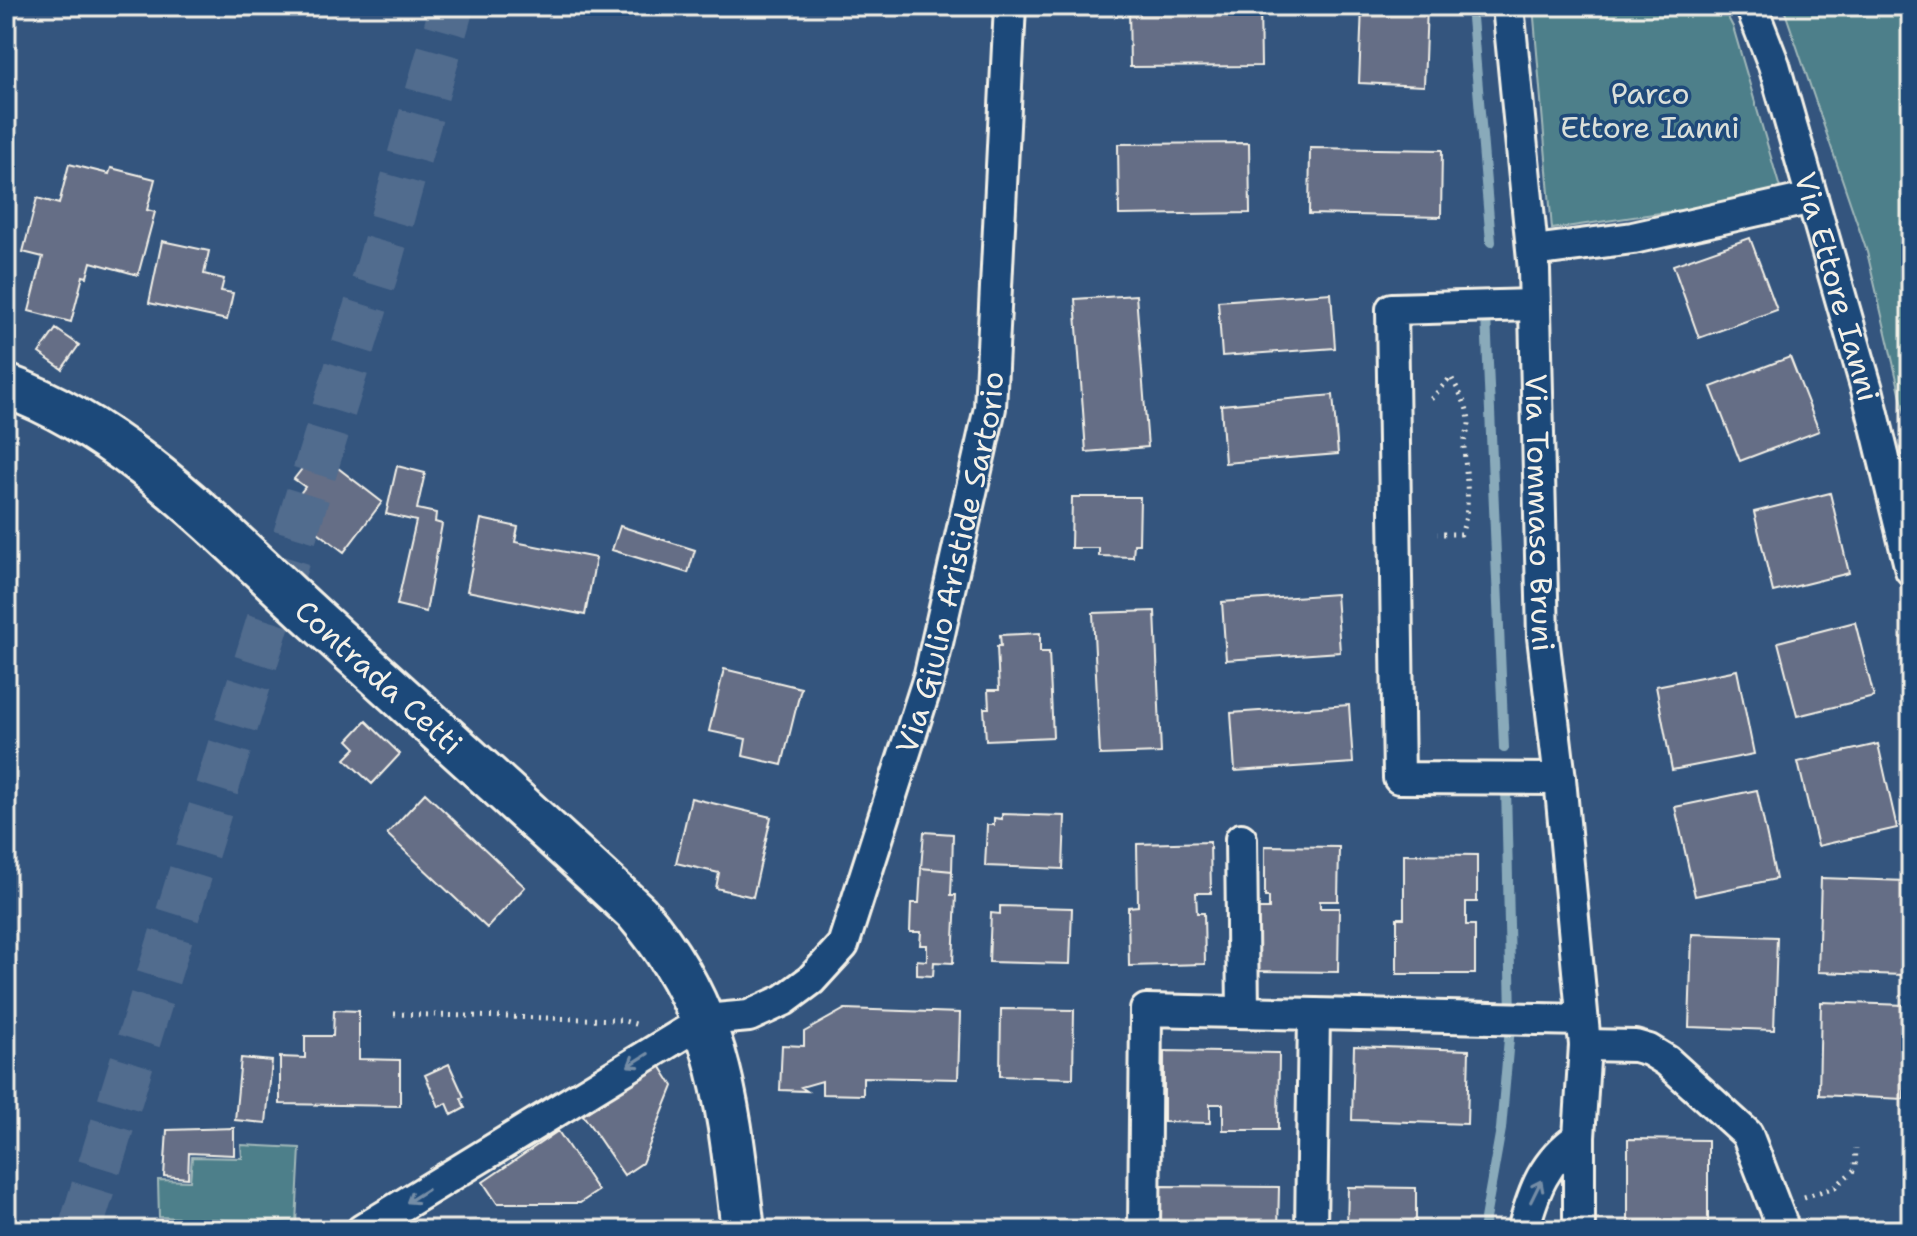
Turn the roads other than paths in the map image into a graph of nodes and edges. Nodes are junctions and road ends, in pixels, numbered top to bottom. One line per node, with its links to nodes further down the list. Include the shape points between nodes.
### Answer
1 (1010, 6): 13 (street, Via Giulio Aristide Sartorio, via 990,408 930,674 843,945 784,1000 749,1016)
2 (1508, 6): 5 (street, Via Tommaso Bruni)
3 (1751, 6): 4 (street, Via Ettore Ianni, via 1774,65)
4 (1812, 198): 5 (street, via 1633,238); 8 (street, Via Ettore Ianni)
5 (1533, 251): 6 (street, Via Tommaso Bruni)
6 (1534, 305): 9 (street, Via Tommaso Bruni, via 1543,637); 9 (street, via 1392,309 1399,778)
7 (6, 386): 13 (main road, Contrada Cetti, via 118,445 637,913 677,964)
8 (1911, 570)
9 (1560, 779): 14 (street, Via Tommaso Bruni)
10 (1241, 839): 11 (street)
11 (1243, 1012): 12 (street); 20 (street, via 1146,1010)
12 (1314, 1014): 14 (street, via 1527,1019); 21 (street)
13 (688, 1029): 16 (main road, Contrada Cetti, via 724,1087); 17 (street, one-way to 17)
14 (1583, 1032): 15 (street, Via Tommaso Bruni); 24 (street, via 1649,1050 1667,1061 1747,1134)
15 (1579, 1137): 22 (street, one-way to 15, via 1554,1154); 23 (street, Via Tommaso Bruni)
16 (735, 1164): 18 (main road); 19 (main road, Contrada Cetti)
17 (362, 1230)
18 (718, 1230)
19 (743, 1230)
20 (1144, 1230)
21 (1311, 1230)
22 (1523, 1230)
23 (1579, 1230)
24 (1784, 1230)

